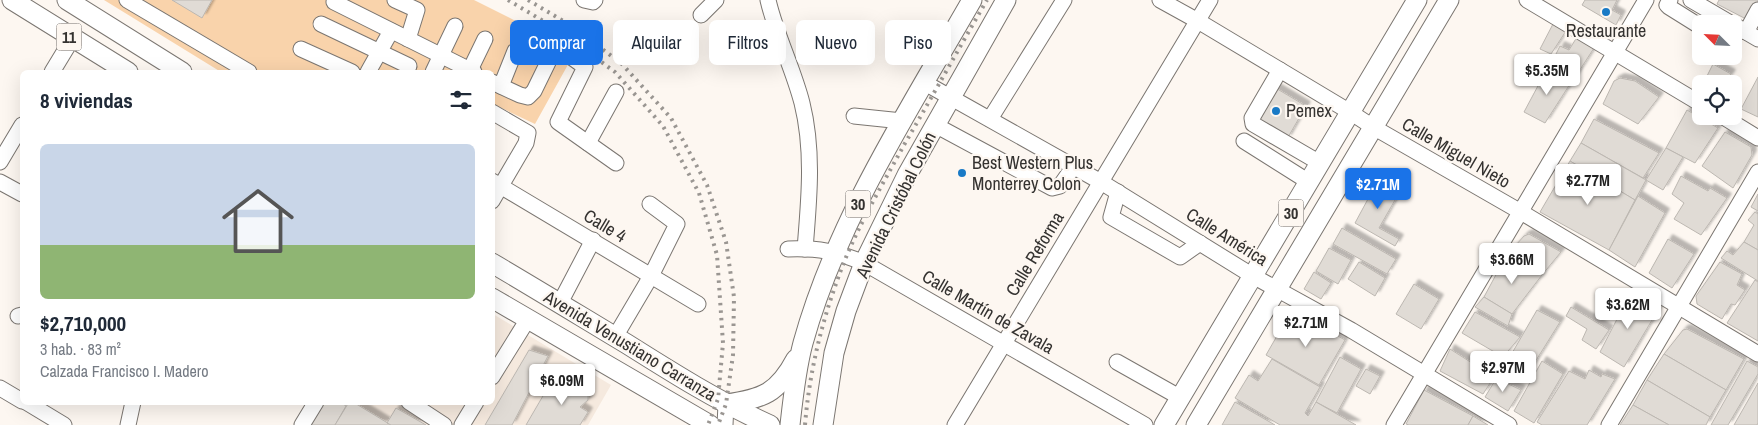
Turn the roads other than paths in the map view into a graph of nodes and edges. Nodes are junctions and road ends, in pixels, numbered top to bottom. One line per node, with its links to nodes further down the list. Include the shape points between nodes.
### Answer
1 (12, 0): 30 (main road, 11)
2 (67, 0): 41 (main road, 11)
3 (127, 0): 42 (street)
4 (395, 0): 31 (street, via 417,10)
5 (584, 0): 6 (street)
6 (596, 0)
7 (716, 0): 22 (street)
8 (972, 0): 49 (main road, Avenida Cristóbal Colón / 30)
9 (1006, 0): 52 (main road, Avenida Cristóbal Colón / 30)
10 (1064, 0): 57 (street)
11 (1160, 0): 24 (street, Calle Miguel Nieto)
12 (1210, 0): 24 (street, Calle Reforma)
13 (1417, 0): 54 (main road, 30)
14 (1449, 0): 62 (main road, 30)
15 (1646, 0): 34 (street)
16 (1670, 0): 25 (street, via 1669,7)
17 (1691, 0): 23 (street)
18 (334, 2): 29 (street)
19 (765, 2): 82 (street, via 795,78 808,134 810,165)
20 (1534, 8): 34 (street)
21 (1758, 10): 27 (street)
22 (701, 15)
23 (1716, 15)
24 (1198, 20): 48 (street, Calle Miguel Nieto); 72 (street, Calle Reforma)
25 (1692, 21)
26 (321, 24): 35 (street)
27 (1742, 24)
28 (455, 26): 36 (street)
29 (391, 31): 31 (street); 35 (street)
30 (72, 39): 39 (street); 40 (main road, 11)
31 (408, 39): 36 (street)
32 (485, 39): 47 (street)
33 (301, 49): 43 (street)
34 (1615, 52): 53 (street); 78 (street)
35 (379, 53): 38 (street); 44 (street)
36 (440, 56): 45 (street); 46 (street)
37 (510, 61): 50 (street)
38 (409, 66)
39 (53, 70)
40 (125, 70)
41 (179, 70)
42 (246, 70)
43 (348, 70)
44 (369, 70)
45 (434, 70)
46 (470, 70)
47 (472, 70)
48 (1280, 70): 54 (street, Calle Miguel Nieto); 68 (street, via 1252,118 1253,124)
49 (924, 83): 52 (street, Calle América); 58 (main road, Avenida Cristóbal Colón / 30)
50 (497, 84): 65 (street, via 524,97 531,95 556,46 585,67 558,122)
51 (616, 92): 65 (street)
52 (951, 98): 57 (street, Calle América); 59 (main road, Avenida Cristóbal Colón / 30)
53 (1692, 99)
54 (1350, 112): 62 (street, Calle Miguel Nieto); 68 (main road, 30)
55 (495, 114): 74 (street, via 528,133 526,143)
56 (854, 116): 58 (street)
57 (990, 119): 69 (street, Calle América)
58 (902, 121): 83 (main road, Avenida Cristóbal Colón / 30)
59 (936, 125): 69 (street, via 1052,188 1060,186); 84 (main road, Avenida Cristóbal Colón / 30)
60 (1737, 125): 63 (street)
61 (20, 127): 66 (street)
62 (1373, 127): 78 (street, Calle Miguel Nieto); 88 (main road, 30)
63 (1758, 138)
64 (1244, 141): 73 (street)
65 (588, 143): 67 (street)
66 (0, 162)
67 (616, 163)
68 (1320, 163): 73 (main road, 30)
69 (1074, 166): 72 (street, Calle América)
70 (1758, 172): 92 (street)
71 (0, 182): 76 (street)
72 (1101, 182): 75 (street, Calle América); 95 (street, Calle Reforma)
73 (1309, 182): 87 (main road, 30)
74 (497, 184): 79 (street, Calle 4)
75 (1118, 192): 80 (street, Calle América); 80 (street, via 1111,217 1180,257)
76 (20, 193)
77 (650, 204): 86 (street, via 677,224)
78 (1521, 212): 92 (street, Calle Miguel Nieto); 100 (street)
79 (593, 240): 86 (street, Calle 4); 90 (street)
80 (1200, 243): 87 (street, Calle América)
81 (788, 249): 82 (street, Calle Martín de Zavala)
82 (805, 249): 83 (street, Calle Martín de Zavala)
83 (835, 252): 84 (street, Calle Martín de Zavala); 96 (main road, Avenida Cristóbal Colón / 30)
84 (864, 262): 95 (street, Calle Martín de Zavala); 119 (main road, Avenida Cristóbal Colón / 30, via 834,353)
85 (495, 265): 90 (main road, Avenida Venustiano Carranza)
86 (651, 276): 91 (street, Calle 4); 94 (street)
87 (1253, 276): 88 (street, Calle América); 102 (main road, 30)
88 (1277, 289): 100 (street, Calle América); 123 (main road, 30)
89 (495, 300): 93 (main road, Avenida Venustiano Carranza)
90 (560, 303): 94 (main road, Avenida Venustiano Carranza)
91 (698, 304)
92 (1679, 306): 97 (street, Calle Miguel Nieto); 126 (street)
93 (528, 319): 99 (street); 115 (main road, Avenida Venustiano Carranza)
94 (615, 337): 104 (main road, Avenida Venustiano Carranza)
95 (1004, 343): 120 (street, Calle Reforma); 121 (street, Calle Martín de Zavala)
96 (803, 344): 104 (main road, via 790,372 774,390 750,400); 118 (main road, Avenida Cristóbal Colón / 30)
97 (1758, 354)
98 (1117, 362): 102 (street)
99 (495, 371)
100 (1425, 374): 124 (street); 125 (street, Calle América)
101 (0, 388): 103 (street)
102 (1181, 398): 122 (main road, 30)
103 (20, 400)
104 (726, 404): 116 (street); 117 (main road, Avenida Venustiano Carranza)
105 (29, 405): 110 (street)
106 (132, 405): 111 (street)
107 (314, 405): 112 (street)
108 (414, 405): 113 (street)
109 (474, 405): 114 (street)
110 (64, 425)
111 (128, 425)
112 (302, 425)
113 (444, 425)
114 (462, 425)
115 (710, 425)
116 (725, 425)
117 (770, 425)
118 (790, 425)
119 (823, 425)
120 (955, 425)
121 (1145, 425)
122 (1164, 425)
123 (1196, 425)
124 (1394, 425)
125 (1509, 425)
126 (1609, 425)

